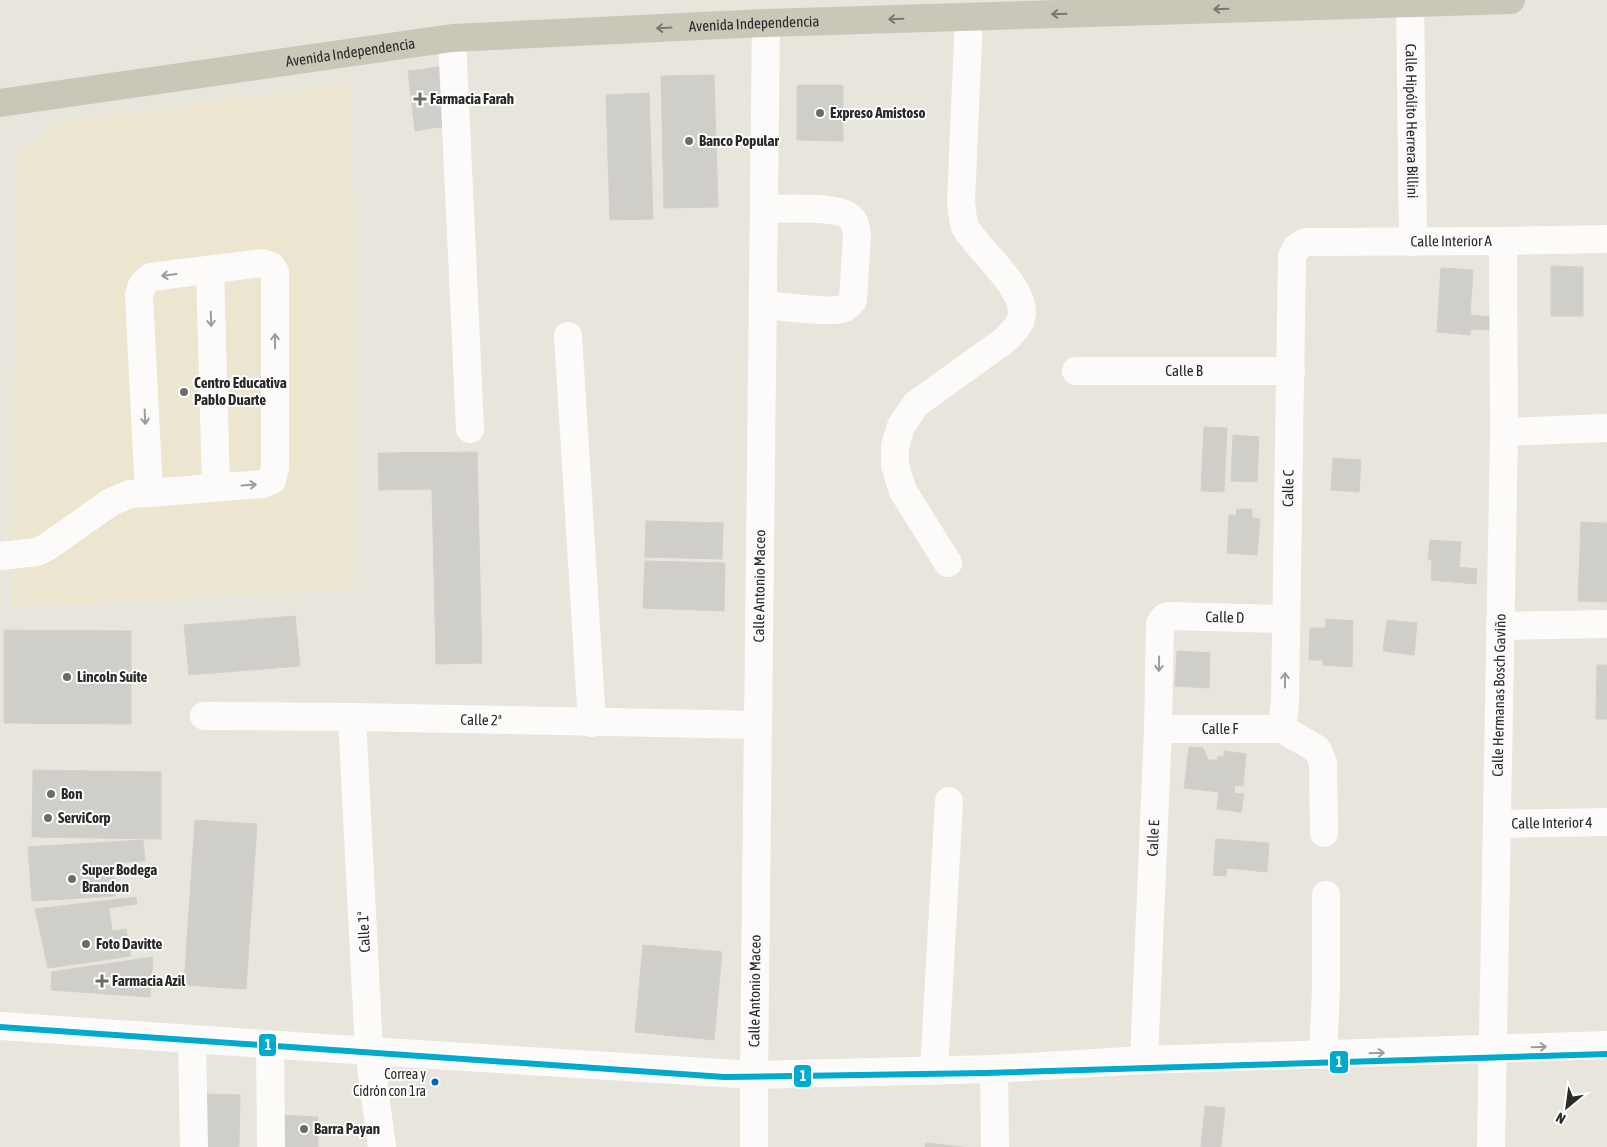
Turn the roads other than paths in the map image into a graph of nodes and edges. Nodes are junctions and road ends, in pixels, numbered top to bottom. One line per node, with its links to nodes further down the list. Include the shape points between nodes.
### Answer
1 (1511, 0): 2 (main road, Avenida Independencia)
2 (1410, 2): 3 (main road, Avenida Independencia, one-way to 3); 12 (street, Calle Hipólito Herrera Billini)
3 (1140, 6): 5 (main road, Avenida Independencia, one-way to 5)
4 (938, 9): 5 (main road, Avenida Independencia); 6 (main road, Avenida Independencia, one-way to 6)
5 (969, 17): 25 (street, via 960,200 964,225 1005,275 1019,298 1022,314 1017,328 1006,340 916,404 901,426 895,466 900,483)
6 (766, 24): 7 (main road, Avenida Independencia, one-way to 7); 9 (street, Calle Antonio Maceo)
7 (452, 38): 8 (main road, Avenida Independencia); 20 (street)
8 (0, 103)
9 (764, 209): 15 (street, Calle Antonio Maceo); 15 (street, via 834,210 849,216 856,225 857,234 853,300 846,308 828,310)
10 (1607, 239): 11 (street, Calle Interior A)
11 (1503, 241): 12 (street, Calle Interior A); 21 (street, Calle Hermanas Bosch Gaviño)
12 (1413, 242): 13 (street, Calle Interior A, via 1306,242)
13 (1297, 247): 18 (street, Calle C, via 1292,256)
14 (210, 270): 22 (street, one-way to 22); 22 (street, one-way to 14, via 263,484 272,480 274,474 275,272 262,264); 23 (street, one-way to 23, via 151,278 142,285 139,295)
15 (763, 304): 33 (street, Calle Antonio Maceo)
16 (568, 336): 32 (street)
17 (1076, 371): 18 (street, Calle B)
18 (1291, 371): 27 (street, Calle C)
19 (1607, 428): 21 (street)
20 (470, 429)
21 (1504, 432): 29 (street, Calle Hermanas Bosch Gaviño)
22 (216, 488): 23 (street)
23 (148, 493): 24 (street, via 130,494 111,502 37,552)
24 (0, 556)
25 (948, 563)
26 (1165, 617): 27 (street, Calle D); 34 (street, Calle E, one-way to 34, via 1160,623)
27 (1285, 619): 35 (street, Calle C, one-way to 27)
28 (1607, 624): 29 (street)
29 (1500, 626): 38 (street, Calle Hermanas Bosch Gaviño)
30 (204, 716): 31 (street, Calle 2ª)
31 (352, 717): 32 (street, Calle 2ª); 46 (street, Calle 1ª)
32 (592, 723): 33 (street, Calle 2ª)
33 (758, 726): 51 (street, Calle Antonio Maceo)
34 (1158, 729): 35 (street, Calle F); 48 (street, Calle E)
35 (1282, 729): 39 (street, via 1317,750 1323,762)
36 (949, 801): 50 (street)
37 (1607, 822): 38 (street, Calle Interior 4)
38 (1497, 824): 45 (street, Calle Hermanas Bosch Gaviño)
39 (1324, 833)
40 (1326, 894): 47 (street)
41 (0, 1026): 42 (street)
42 (192, 1039): 43 (street); 52 (street)
43 (270, 1044): 46 (street); 53 (street)
44 (1607, 1045): 45 (street, one-way to 44)
45 (1493, 1048): 47 (street, one-way to 45); 57 (street, Calle Hermanas Bosch Gaviño)
46 (369, 1051): 51 (street); 54 (street, Calle 1ª)
47 (1323, 1055): 48 (street)
48 (1144, 1060): 49 (street)
49 (994, 1069): 50 (street); 56 (street)
50 (934, 1071): 51 (street)
51 (754, 1075): 55 (street, Calle Antonio Maceo)
52 (194, 1147)
53 (271, 1147)
54 (382, 1147)
55 (754, 1147)
56 (995, 1147)
57 (1491, 1147)

